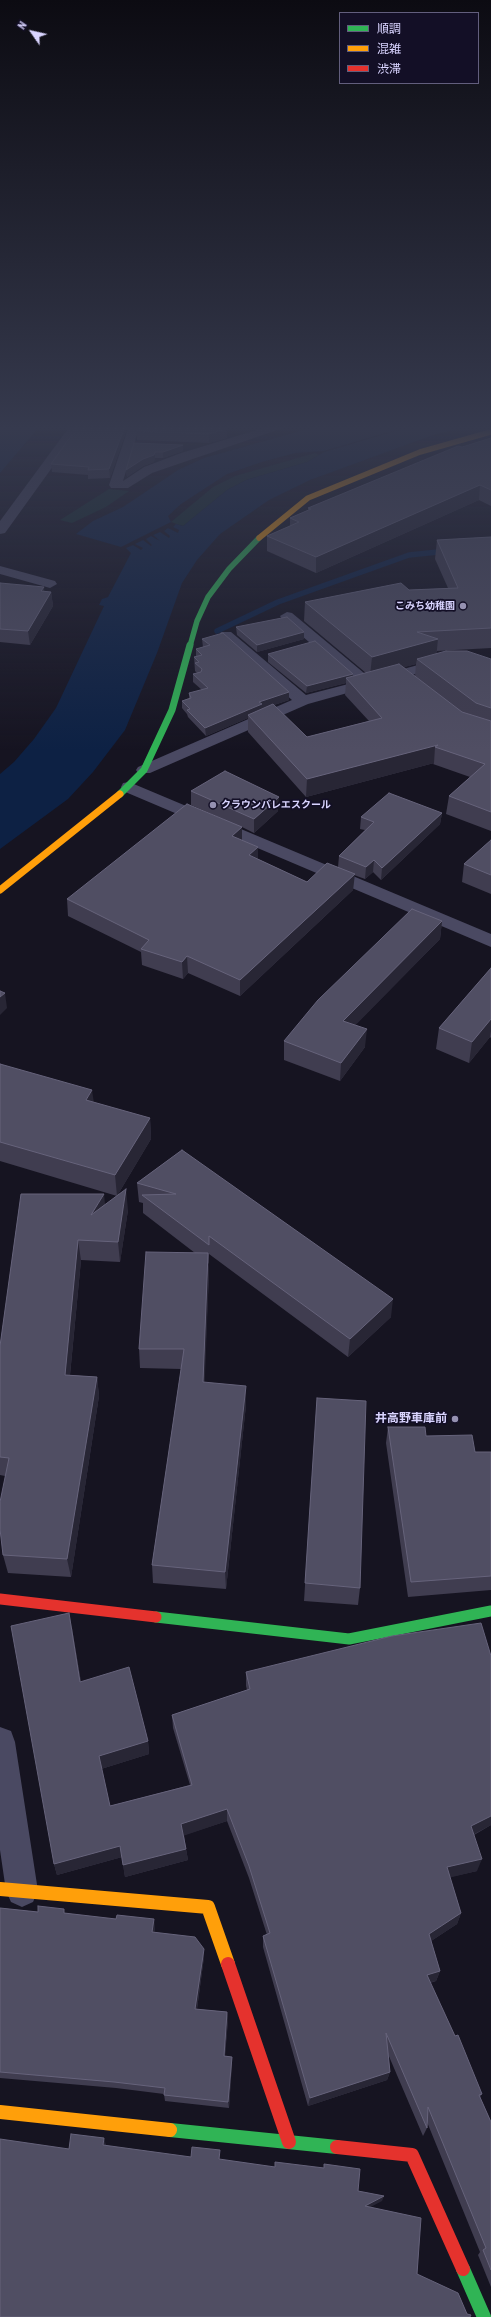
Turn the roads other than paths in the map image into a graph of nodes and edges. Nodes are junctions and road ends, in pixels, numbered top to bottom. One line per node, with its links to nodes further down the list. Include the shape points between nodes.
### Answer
1 (262, 534): 9 (street, via 228,569 208,597 198,621 172,710)
2 (0, 570): 3 (street)
3 (50, 584)
4 (287, 616): 7 (street, via 310,643)
5 (226, 635): 8 (street, via 261,657)
6 (491, 670): 7 (street, via 469,663 444,662 407,679)
7 (366, 683): 8 (street)
8 (303, 701): 9 (street)
9 (144, 770): 10 (street)
10 (129, 787): 11 (street); 12 (street)
11 (0, 890)
12 (491, 941)
13 (0, 1600): 14 (street, via 349,1639)
14 (491, 1611)
15 (0, 1742): 16 (street)
16 (11, 1890): 18 (street, via 208,1907)
17 (0, 2112): 18 (street)
18 (289, 2142): 19 (street, via 412,2154)
19 (484, 2317)

